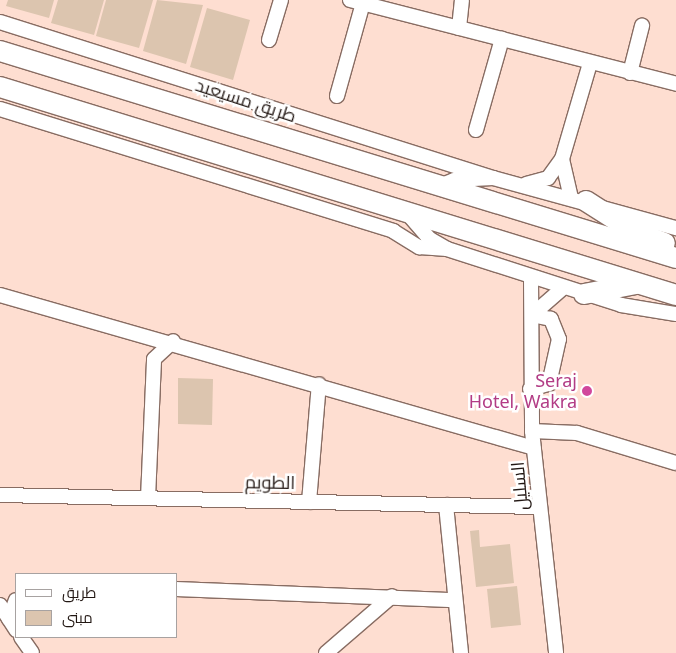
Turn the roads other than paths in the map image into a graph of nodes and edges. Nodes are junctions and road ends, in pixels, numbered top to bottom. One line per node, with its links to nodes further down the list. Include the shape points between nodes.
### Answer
1 (281, 0): 8 (street)
2 (462, 0): 6 (street)
3 (356, 2): 6 (street); 14 (street)
4 (0, 22): 18 (street, طريق مسيعيد)
5 (645, 27): 11 (street)
6 (459, 28): 7 (street)
7 (502, 39): 10 (street); 16 (street)
8 (269, 40)
9 (0, 51): 20 (highway, طريق مسيعيد)
10 (590, 63): 11 (street); 17 (street)
11 (633, 73): 12 (street)
12 (676, 84)
13 (0, 87): 22 (highway)
14 (337, 96)
15 (0, 109): 25 (street, via 393,231 419,247)
16 (476, 130)
17 (562, 159): 19 (street, via 548,178); 21 (street)
18 (493, 178): 19 (street, طريق مسيعيد); 20 (street, طريق مسيعيد, via 454,180)
19 (525, 184): 21 (street, طريق مسيعيد)
20 (435, 188): 26 (highway, طريق مسيعيد)
21 (579, 199): 23 (street, طريق مسيعيد); 24 (highway, via 633,231)
22 (407, 213): 25 (street, via 430,239); 28 (highway)
23 (676, 228)
24 (676, 248)
25 (447, 249): 27 (street)
26 (676, 258)
27 (531, 278): 29 (street); 34 (street, السليل)
28 (641, 284): 30 (highway); 32 (highway)
29 (563, 288): 30 (street); 34 (street)
30 (584, 294): 33 (street)
31 (0, 295): 35 (street)
32 (676, 295)
33 (676, 314)
34 (532, 315): 37 (street, السليل); 37 (street, via 551,319 559,339 550,384)
35 (173, 341): 36 (street); 42 (street, via 154,359)
36 (319, 384): 39 (street); 43 (street)
37 (530, 389): 38 (street, السليل)
38 (532, 431): 39 (street, السليل); 40 (street, via 577,433)
39 (534, 448): 45 (street, السليل)
40 (676, 463)
41 (0, 495): 42 (street, الطويم)
42 (148, 498): 43 (street, الطويم)
43 (309, 502): 44 (street, الطويم)
44 (446, 505): 45 (street, الطويم); 48 (street)
45 (539, 508): 56 (street, السليل)
46 (178, 589): 47 (street)
47 (392, 596): 48 (street); 54 (street)
48 (455, 600): 55 (street)
49 (0, 605): 51 (street)
50 (15, 608): 51 (street)
51 (13, 625)
52 (22, 638): 53 (street)
53 (32, 653)
54 (326, 653)
55 (461, 653)
56 (556, 653)

